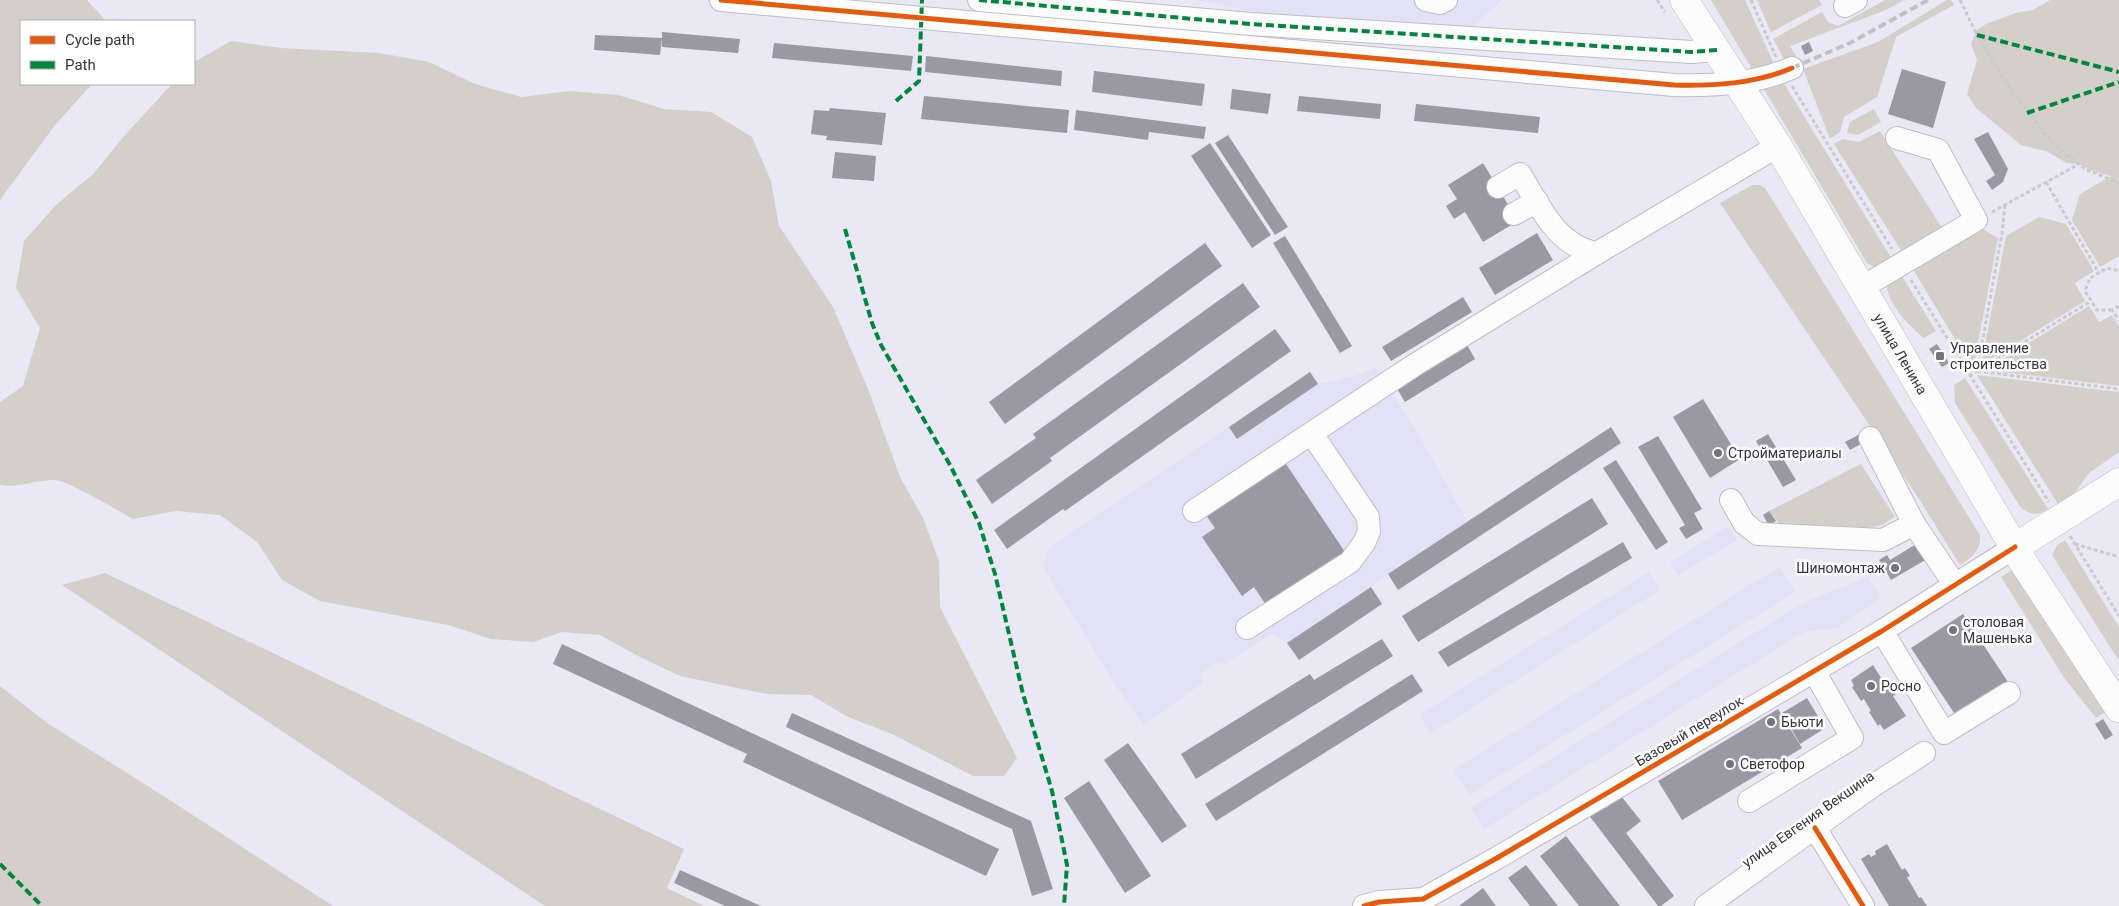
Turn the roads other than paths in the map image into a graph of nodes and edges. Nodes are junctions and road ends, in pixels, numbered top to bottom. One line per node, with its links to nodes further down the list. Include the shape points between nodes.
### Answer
1 (721, 0): 8 (street, via 1648,84 1697,86)
2 (979, 0): 6 (street, via 1251,24 1682,51)
3 (1426, 0): 4 (street, via 1440,3)
4 (1446, 0)
5 (1684, 0): 6 (main road, улица Ленина)
6 (1717, 50): 8 (main road, улица Ленина)
7 (1792, 68): 8 (street)
8 (1739, 83): 10 (main road, улица Ленина)
9 (1897, 138): 13 (street, via 1938,150 1976,220)
10 (1778, 146): 12 (street); 13 (main road, улица Ленина)
11 (1533, 194): 11 (street, via 1506,201 1520,174); 12 (street, via 1567,241 1584,251)
12 (1597, 253): 14 (street, via 1412,366)
13 (1861, 288): 20 (main road, улица Ленина)
14 (1312, 434): 18 (street); 22 (street, via 1368,517 1369,532 1350,562)
15 (1870, 438): 19 (street)
16 (2119, 482): 20 (main road)
17 (1731, 500): 19 (street, via 1744,524 1758,534 1883,540)
18 (1194, 511)
19 (1914, 524): 21 (street)
20 (2014, 548): 21 (street, Базовый переулок); 26 (main road, улица Ленина)
21 (1955, 585): 23 (street, Базовый переулок)
22 (1247, 628)
23 (1882, 631): 24 (street, Базовый переулок); 25 (street, via 1944,733)
24 (1814, 671): 28 (street, via 1852,738); 30 (street, Базовый переулок)
25 (2009, 693)
26 (2119, 708)
27 (1924, 753): 29 (street, улица Евгения Векшина)
28 (1749, 801)
29 (1815, 828): 32 (street, улица Евгения Векшина); 33 (street)
30 (1425, 902): 31 (street, Базовый переулок, via 1379,902)
31 (1364, 906)
32 (1706, 906)
33 (1864, 906)

